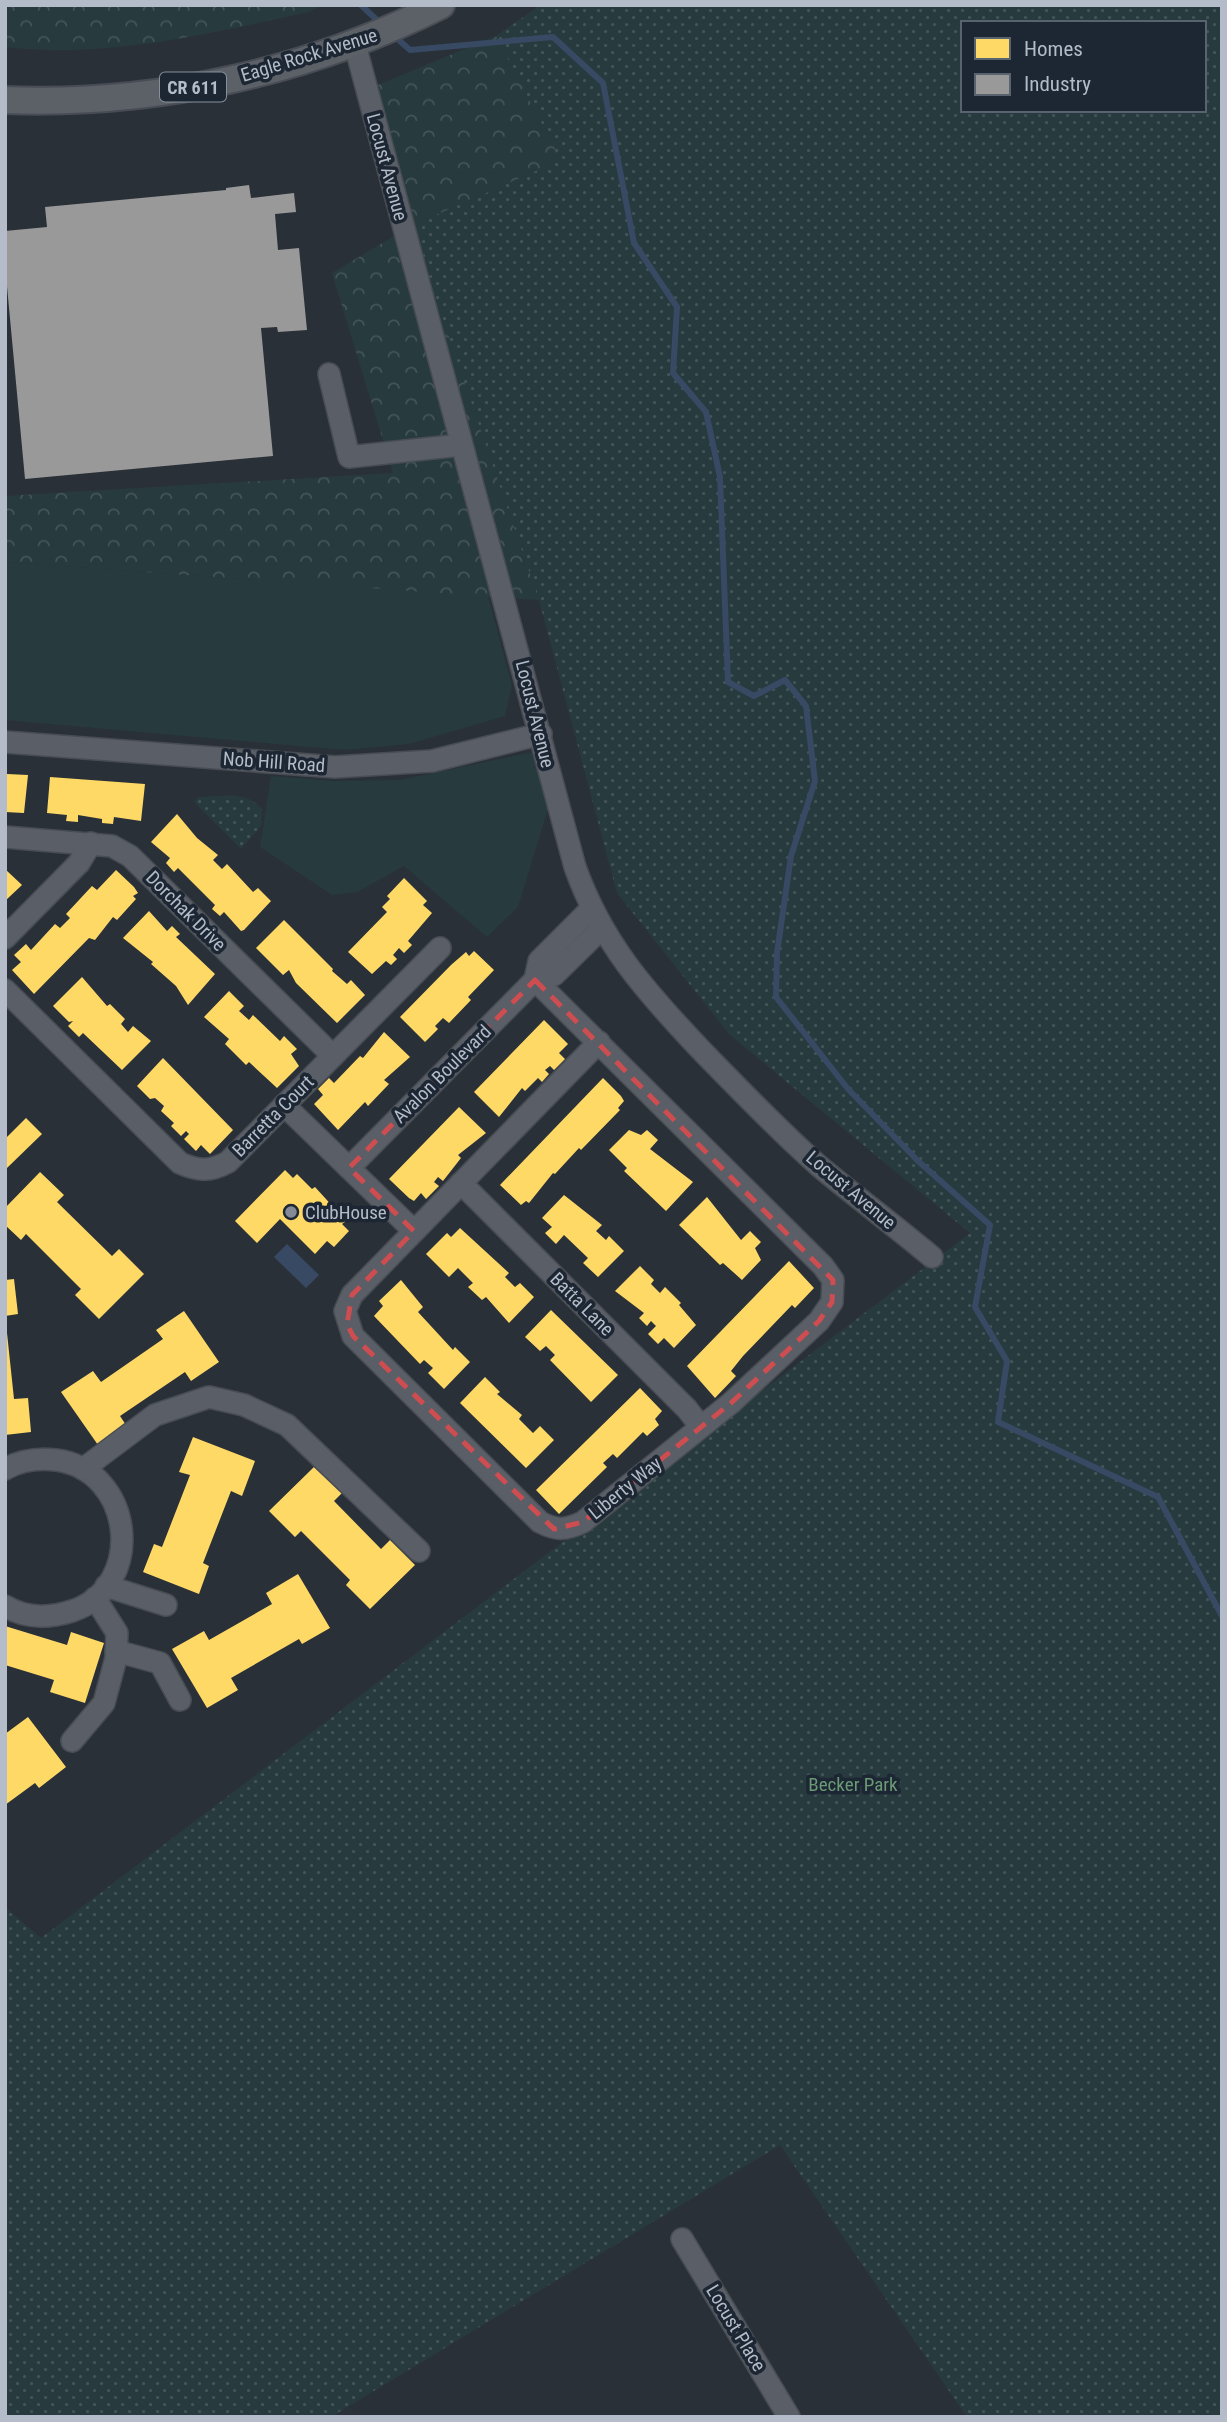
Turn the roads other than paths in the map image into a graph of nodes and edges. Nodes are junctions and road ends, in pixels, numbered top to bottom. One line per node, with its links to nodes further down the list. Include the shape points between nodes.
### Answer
1 (439, 6): 2 (main road, Eagle Rock Avenue / CR 611)
2 (365, 41): 3 (main road, Eagle Rock Avenue / CR 611, via 216,83 161,93 108,99); 5 (street, Locust Avenue)
3 (5, 100)
4 (329, 374): 5 (street, via 349,457)
5 (461, 445): 6 (street, Locust Avenue)
6 (541, 734): 7 (street, Nob Hill Road, via 432,761 335,767); 10 (street, Locust Avenue, via 575,867)
7 (5, 741)
8 (5, 837): 9 (street, Dorchak Drive)
9 (91, 843): 12 (street, via 79,863); 17 (street, Dorchak Drive, via 112,846 130,856)
10 (591, 909): 11 (street, Locust Avenue); 14 (street, Avalon Boulevard, via 539,961)
11 (602, 928): 14 (street, Avalon Boulevard, via 554,975); 22 (street, Locust Avenue, via 648,995 727,1077 818,1164)
12 (5, 938)
13 (440, 948): 17 (street, Barretta Court)
14 (535, 980): 16 (street, Liberty Way); 19 (street, Avalon Boulevard)
15 (5, 990): 18 (street, Barretta Court, via 180,1163 193,1169 213,1171 228,1163)
16 (598, 1042): 20 (street, Liberty Way); 23 (street, Liberty Way, via 833,1280 832,1302 819,1321)
17 (333, 1056): 18 (street, Barretta Court)
18 (284, 1105): 19 (street)
19 (349, 1168): 21 (street)
20 (461, 1183): 21 (street, Liberty Way); 23 (street, Batta Lane)
21 (414, 1231): 23 (street, Liberty Way, via 352,1296 345,1311 346,1324 540,1522 554,1530 583,1522)
22 (932, 1256)
23 (701, 1427)
24 (5, 1469): 25 (street, via 40,1458 67,1461)
25 (83, 1469): 26 (street, via 155,1415 209,1397 244,1405 287,1425); 27 (street, via 111,1493 122,1518 124,1546 116,1572)
26 (419, 1551)
27 (100, 1592): 28 (street); 29 (street, via 81,1608 57,1616 32,1616); 30 (street, via 117,1633)
28 (166, 1605)
29 (5, 1606)
30 (116, 1651): 31 (street, via 160,1663); 32 (street, via 104,1703)
31 (180, 1700)
32 (72, 1741)
33 (682, 2239): 34 (street, Locust Place)
34 (789, 2417)

